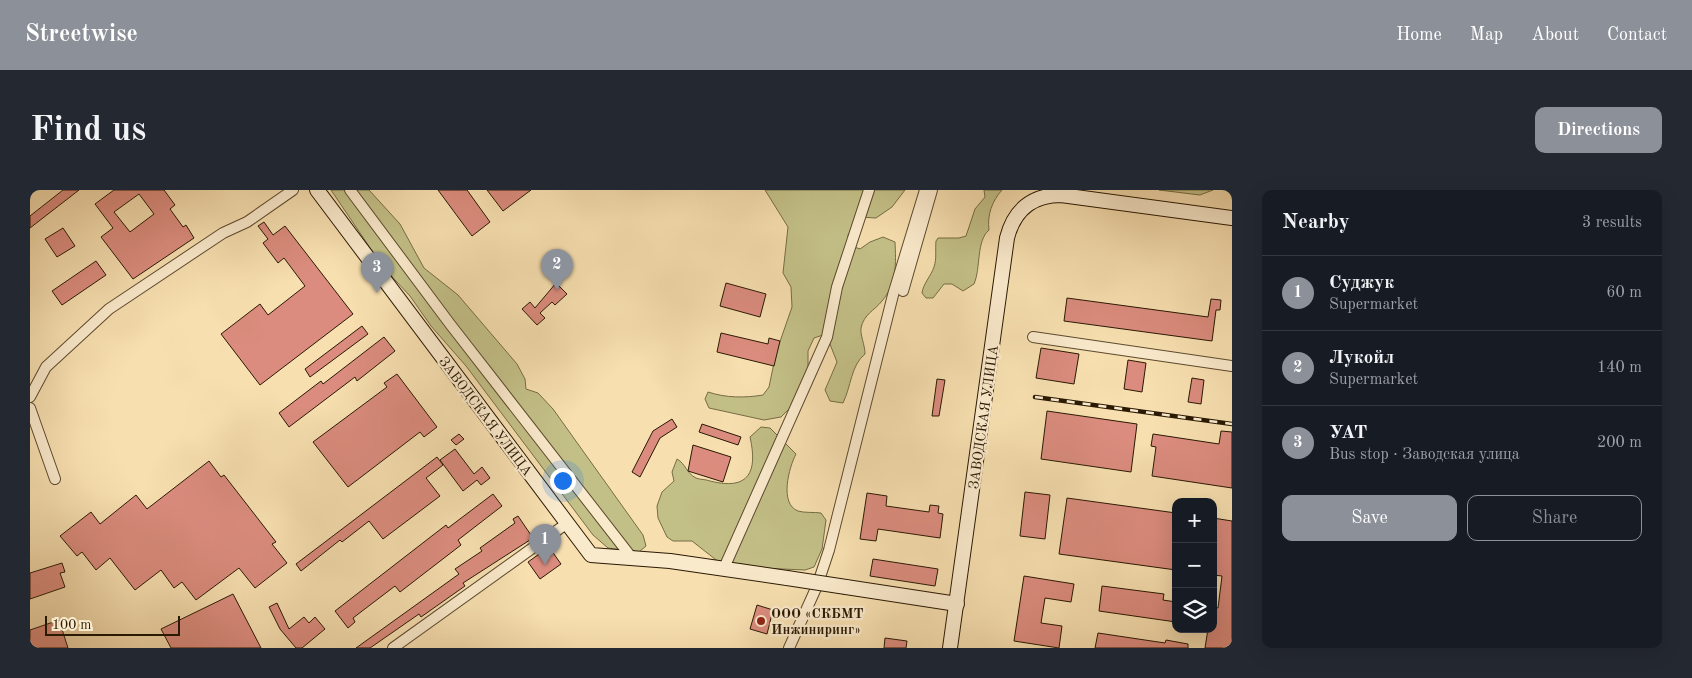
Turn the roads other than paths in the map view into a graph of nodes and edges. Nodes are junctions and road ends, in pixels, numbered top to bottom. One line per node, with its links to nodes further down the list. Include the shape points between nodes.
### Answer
1 (293, 190): 11 (street, via 115,304 46,367)
2 (317, 190): 14 (main road, ЗАВОДСКАЯ УЛИЦА)
3 (350, 190): 15 (street)
4 (869, 190): 16 (street, via 838,287 827,337)
5 (926, 190): 19 (street, via 894,295 829,550)
6 (932, 190): 8 (street)
7 (1232, 218): 17 (main road, ЗАВОДСКАЯ УЛИЦА, via 1052,195 1038,198 1021,208 1015,216 1007,238)
8 (904, 291)
9 (1033, 337): 10 (street)
10 (1232, 366)
11 (30, 397)
12 (30, 408): 13 (street)
13 (55, 479)
14 (566, 524): 15 (main road, ЗАВОДСКАЯ УЛИЦА, via 591,555); 18 (street)
15 (632, 558): 16 (main road, ЗАВОДСКАЯ УЛИЦА)
16 (724, 568): 17 (main road, ЗАВОДСКАЯ УЛИЦА, bridge)
17 (957, 604): 20 (main road, ЗАВОДСКАЯ УЛИЦА)
18 (393, 648)
19 (789, 648)
20 (950, 648)

